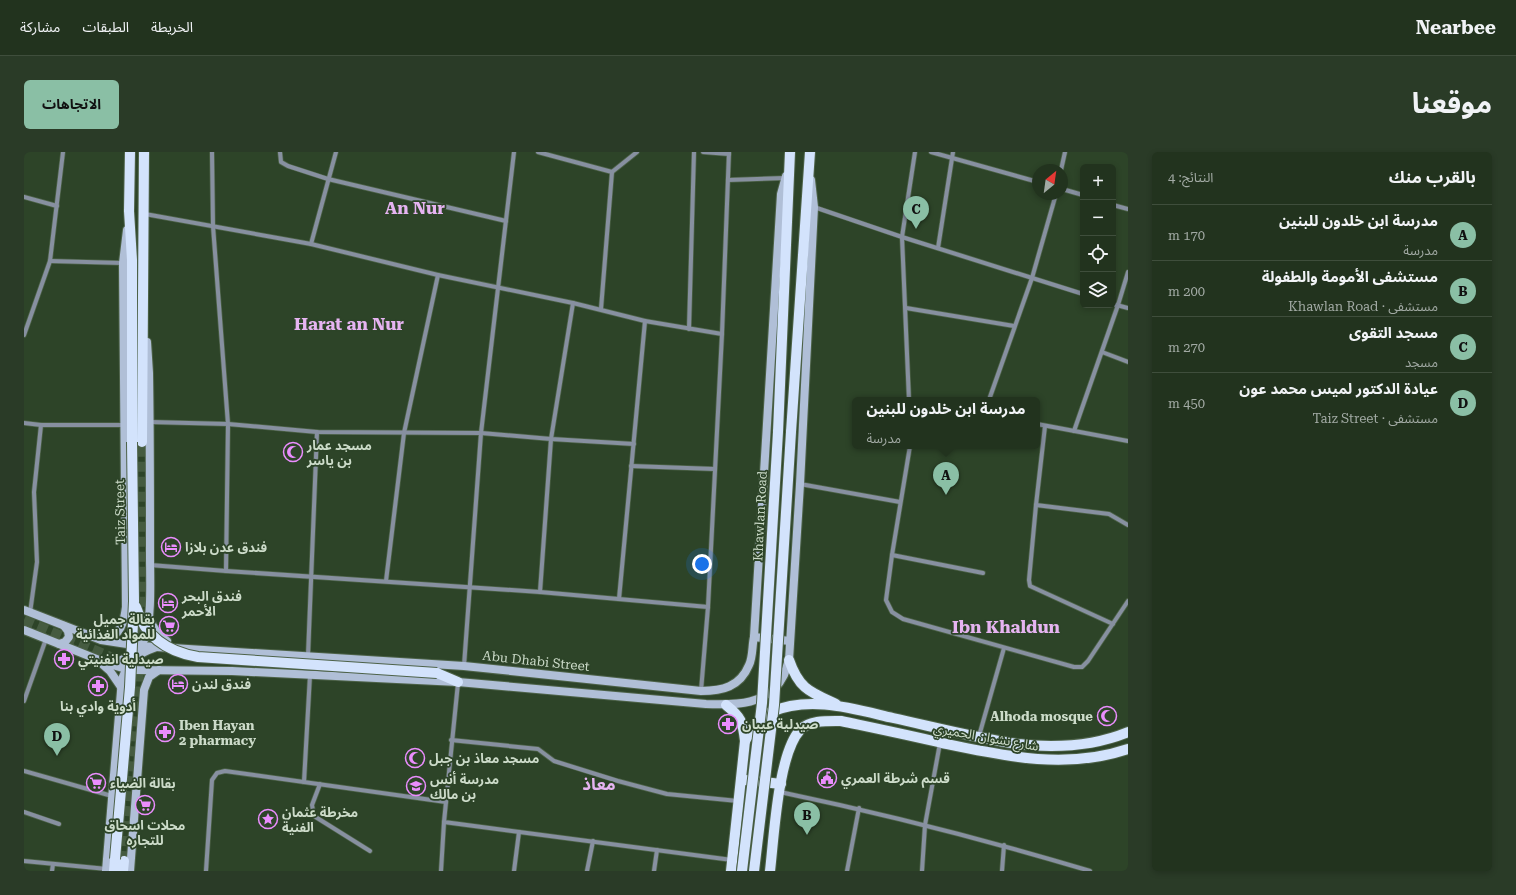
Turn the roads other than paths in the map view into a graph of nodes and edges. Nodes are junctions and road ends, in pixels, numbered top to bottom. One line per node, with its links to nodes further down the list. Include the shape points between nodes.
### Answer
1 (63, 152): 31 (street)
2 (130, 152): 35 (main road, Taiz Street)
3 (144, 152): 36 (main road, Taiz Street)
4 (212, 152): 38 (street)
5 (280, 152): 24 (street, via 281,162)
6 (336, 152): 24 (street)
7 (514, 152): 37 (street)
8 (538, 152): 22 (street)
9 (637, 152): 22 (street)
10 (694, 152): 58 (street)
11 (703, 152): 17 (street)
12 (810, 152): 20 (main road, Khawlan Road)
13 (915, 152): 39 (street)
14 (931, 152): 19 (street)
15 (953, 152): 19 (street)
16 (1065, 152): 21 (street)
17 (729, 153): 25 (street)
18 (790, 157): 23 (main road, Khawlan Road); 173 (main road, Khawlan Road, bridge, via 778,432 762,703)
19 (952, 158): 26 (street); 41 (street)
20 (809, 164): 33 (main road, Khawlan Road); 174 (main road, Khawlan Road, bridge, via 774,705)
21 (1062, 164)
22 (612, 172): 54 (street)
23 (785, 178): 25 (street); 106 (main road, Khawlan Road, via 781,194)
24 (328, 180): 37 (street); 40 (street)
25 (728, 180): 60 (street)
26 (1032, 180)
27 (1068, 191): 28 (street)
28 (1080, 194)
29 (24, 198): 31 (street)
30 (1054, 200): 46 (street)
31 (58, 206): 42 (street)
32 (1116, 206): 34 (street)
33 (814, 207): 39 (street); 83 (main road, Khawlan Road)
34 (1128, 209)
35 (129, 211): 43 (main road); 78 (main road, Taiz Street)
36 (144, 214): 38 (street); 50 (main road, Taiz Street)
37 (506, 221): 47 (street)
38 (213, 226): 40 (street); 67 (street)
39 (902, 237): 41 (street); 52 (street)
40 (311, 244): 45 (street)
41 (938, 248): 46 (street)
42 (50, 261): 43 (street); 56 (street)
43 (123, 263): 69 (main road)
44 (1128, 272): 51 (street)
45 (438, 275): 47 (street); 74 (street)
46 (1032, 278): 48 (street); 57 (street)
47 (498, 287): 49 (street); 75 (street)
48 (1080, 293)
49 (573, 303): 54 (street); 76 (street)
50 (143, 304): 65 (main road); 78 (main road, Taiz Street)
51 (1118, 305): 53 (street); 61 (street)
52 (906, 308): 57 (street); 63 (street)
53 (1128, 308)
54 (601, 310): 55 (street)
55 (645, 321): 58 (street); 79 (street)
56 (26, 323): 59 (street)
57 (1014, 326): 64 (street)
58 (689, 328): 60 (street)
59 (24, 334)
60 (722, 334): 82 (street)
61 (1102, 352): 62 (street); 72 (street)
62 (1128, 362)
63 (909, 397)
64 (990, 397)
65 (150, 422): 67 (street); 88 (main road)
66 (24, 423): 68 (street)
67 (228, 424): 73 (street); 89 (street)
68 (41, 425): 69 (street); 101 (street, via 34,492 37,562)
69 (125, 425): 94 (main road)
70 (1040, 425): 71 (street)
71 (1045, 426): 72 (street); 85 (street)
72 (1074, 431): 77 (street)
73 (317, 432): 74 (street); 91 (street)
74 (404, 433): 75 (street); 92 (street)
75 (481, 433): 76 (street); 93 (street)
76 (551, 439): 79 (street); 96 (street)
77 (1128, 441)
78 (137, 442): 98 (main road, Taiz Street, bridge)
79 (634, 444): 81 (street)
80 (909, 449): 84 (street)
81 (631, 466): 82 (street); 97 (street)
82 (715, 469): 100 (street)
83 (800, 484): 84 (street); 109 (main road, Khawlan Road)
84 (900, 502): 87 (street)
85 (1036, 505): 86 (street, via 1109,514); 103 (street, via 1030,586)
86 (1128, 525)
87 (892, 554): 90 (street); 113 (street, via 886,600 892,612 903,619)
88 (150, 564): 89 (street); 95 (main road)
89 (226, 571): 91 (street)
90 (983, 573)
91 (312, 576): 92 (street); 116 (street)
92 (386, 581): 93 (street)
93 (471, 587): 96 (street); 121 (street)
94 (127, 590): 95 (main road, via 132,600 139,602 146,598); 108 (main road, via 126,613 122,627 116,635)
95 (150, 591): 102 (main road)
96 (540, 592): 97 (street)
97 (619, 599): 100 (street)
98 (134, 601): 126 (main road, bridge, via 141,619 152,635 173,651 186,655 437,673); 163 (main road, Taiz Street, bridge)
99 (1128, 601): 103 (street)
100 (708, 607): 129 (street)
101 (27, 612): 104 (main road)
102 (149, 616): 111 (main road, via 147,632); 114 (main road, via 152,627 160,636)
103 (1113, 624): 113 (street, via 1082,666 1074,667)
104 (64, 626): 108 (main road, Abu Dhabi Street); 110 (main road, via 69,637)
105 (24, 630): 107 (main road)
106 (754, 637): 109 (main road); 120 (main road, Khawlan Road)
107 (46, 639): 110 (main road); 130 (street)
108 (101, 640): 111 (main road, Abu Dhabi Street)
109 (790, 641): 118 (main road, Khawlan Road)
110 (59, 644): 117 (main road)
111 (140, 646): 112 (main road, Abu Dhabi Street); 119 (main road, via 128,658)
112 (154, 647): 114 (main road, Abu Dhabi Street); 122 (main road, via 138,656)
113 (1004, 648): 135 (street)
114 (180, 649): 115 (main road, Abu Dhabi Street)
115 (231, 652): 116 (main road, Abu Dhabi Street); 124 (main road, via 225,654 222,663 225,669)
116 (308, 656): 121 (main road, Abu Dhabi Street)
117 (96, 659): 119 (main road); 127 (main road, via 110,671)
118 (789, 660): 132 (main road, Khawlan Road, via 784,676 760,699 744,704); 133 (main road, via 800,683 811,692)
119 (109, 664): 122 (main road)
120 (750, 664): 129 (main road, Abu Dhabi Street, via 743,676 731,686 717,691)
121 (464, 666): 128 (main road, Abu Dhabi Street)
122 (126, 669): 123 (main road); 127 (main road)
123 (159, 670): 124 (main road); 140 (main road, via 149,678 144,690)
124 (232, 671): 125 (main road)
125 (310, 675): 126 (main road); 144 (street)
126 (458, 682): 131 (main road); 136 (street)
127 (121, 687): 139 (main road)
128 (682, 690): 129 (main road, Abu Dhabi Street); 131 (main road, via 685,692 685,700)
129 (701, 691)
130 (24, 702)
131 (682, 702): 132 (main road)
132 (726, 705): 137 (main road, via 736,713 743,725)
133 (842, 707): 135 (main road); 137 (main road, via 791,706 770,713 754,725)
134 (1128, 732): 135 (main road, via 1085,744 1050,746 1018,744)
135 (979, 737)
136 (451, 740): 148 (street); 149 (street, via 538,749 554,761 667,794)
137 (745, 741): 143 (main road)
138 (940, 742): 141 (main road, شارع نشوان الحميري, via 1002,755 1049,761 1082,760); 146 (main road, شارع نشوان الحميري, via 841,721 812,723 800,729 793,740); 154 (street)
139 (116, 744): 140 (main road, via 123,735 131,734 137,738); 147 (main road)
140 (139, 746): 166 (main road)
141 (1128, 749)
142 (24, 771): 147 (street)
143 (741, 780): 146 (main road); 149 (main road)
144 (304, 782): 145 (street); 167 (street, via 225,771 217,773 212,780)
145 (320, 784): 148 (street); 159 (street, via 312,805 314,816)
146 (780, 788): 150 (street); 175 (main road)
147 (112, 796): 164 (main road)
148 (446, 802): 152 (street)
149 (738, 802): 160 (main road)
150 (859, 808): 154 (street); 176 (street)
151 (24, 812): 153 (street)
152 (444, 822): 155 (street); 168 (street)
153 (59, 824)
154 (925, 825): 157 (street); 177 (street)
155 (519, 832): 156 (street); 169 (street)
156 (592, 841): 158 (street); 170 (street)
157 (1004, 845): 178 (street); 179 (street)
158 (657, 850): 160 (street); 171 (street)
159 (370, 851)
160 (732, 860): 172 (main road)
161 (24, 861): 162 (street)
162 (53, 864): 164 (street); 165 (street)
163 (121, 864): 164 (main road, Taiz Street)
164 (109, 870)
165 (52, 871)
166 (130, 871)
167 (206, 871)
168 (441, 871)
169 (514, 871)
170 (587, 871)
171 (654, 871)
172 (731, 871)
173 (742, 871)
174 (754, 871)
175 (770, 871)
176 (846, 871)
177 (922, 871)
178 (1002, 871)
179 (1090, 871)

